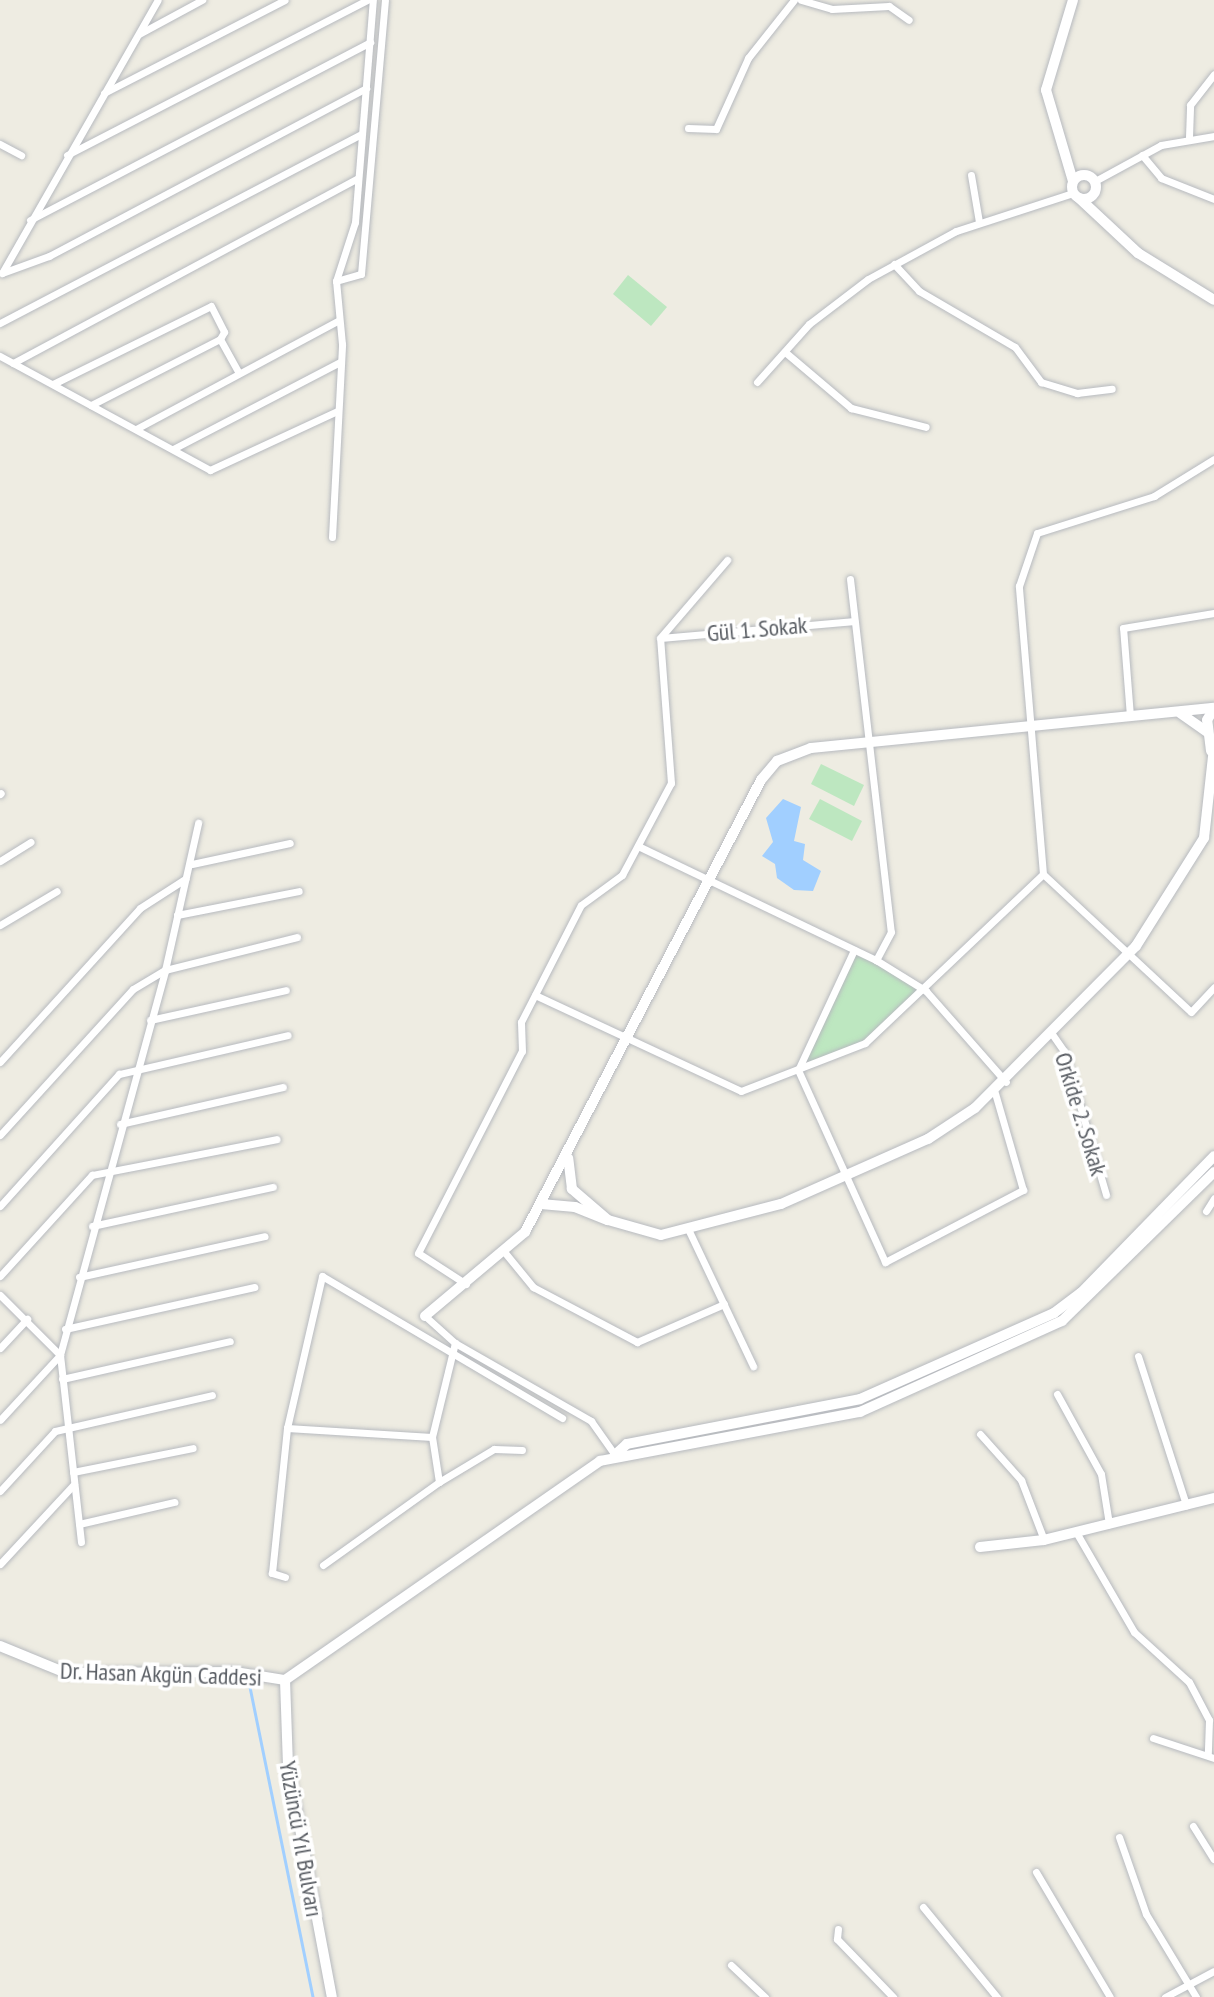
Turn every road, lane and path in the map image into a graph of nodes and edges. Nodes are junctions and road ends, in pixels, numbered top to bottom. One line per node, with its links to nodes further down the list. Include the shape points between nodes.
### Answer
1 (158, 0): 11 (street)
2 (202, 0): 11 (street)
3 (285, 0): 15 (street)
4 (368, 0): 22 (street)
5 (373, 0): 12 (street)
6 (385, 0): 37 (street, via 361,274)
7 (794, 0): 16 (street, via 748,58 716,129)
8 (801, 0): 10 (street, via 832,9 889,6)
9 (1073, 0): 24 (street, via 1046,90 1050,118)
10 (909, 20)
11 (138, 34): 15 (street)
12 (370, 42): 14 (street); 32 (street)
13 (1214, 74): 19 (street, via 1190,105)
14 (366, 88): 17 (street); 36 (street, via 49,256)
15 (103, 93): 22 (street)
16 (688, 128)
17 (362, 134): 27 (street); 40 (street)
18 (1214, 136): 19 (street)
19 (1189, 137): 23 (street)
20 (0, 144): 21 (street)
21 (21, 155)
22 (67, 155): 32 (street)
23 (1142, 155): 29 (street); 31 (street, via 1161,178)
24 (1067, 157): 25 (street); 28 (street)
25 (1083, 174): 28 (street); 29 (street)
26 (971, 175): 33 (street)
27 (358, 178): 37 (street, via 355,222); 45 (street)
28 (1073, 181): 30 (street)
29 (1096, 183): 30 (street, via 1091,197); 34 (street)
30 (1076, 195): 33 (street); 34 (street)
31 (1214, 200)
32 (30, 220): 36 (street)
33 (979, 222): 35 (street)
34 (1107, 223): 38 (street, via 1138,253)
35 (894, 264): 42 (street, via 838,299); 49 (street, via 919,291 1014,347 1041,382 1077,393)
36 (1, 274)
37 (336, 281): 39 (street)
38 (1214, 300)
39 (337, 321): 44 (street); 46 (street)
40 (0, 323)
41 (220, 339): 46 (street); 48 (street, via 224,332 211,306 204,304); 50 (street)
42 (785, 352): 47 (street); 52 (street, via 851,408)
43 (0, 356): 45 (street)
44 (340, 362): 51 (street); 54 (street)
45 (13, 363): 48 (street)
46 (239, 373): 53 (street)
47 (757, 382)
48 (52, 384): 50 (street)
49 (1112, 389)
50 (90, 405): 53 (street)
51 (337, 411): 54 (street, via 224,468 210,470); 56 (street)
52 (926, 427)
53 (136, 429): 54 (street)
54 (173, 449)
55 (1214, 459): 65 (street, via 1154,496 1037,533 1019,586)
56 (331, 537)
57 (727, 559): 61 (street)
58 (850, 579): 60 (street)
59 (1214, 613): 64 (street, via 1123,628)
60 (854, 621): 61 (street, Gül 1. Sokak); 67 (street)
61 (660, 638): 72 (street, via 671,783)
62 (1214, 708): 63 (street); 66 (street, via 1207,716)
63 (1173, 712): 64 (street); 66 (street, via 1196,719)
64 (1130, 716): 65 (street)
65 (1032, 726): 67 (street); 75 (street)
66 (1212, 742): 69 (street)
67 (867, 743): 77 (street, via 802,750 777,761 761,780); 85 (street, via 891,932)
68 (198, 823): 74 (street)
69 (1210, 836): 84 (street)
70 (31, 842): 73 (street)
71 (290, 843): 74 (street)
72 (638, 846): 77 (street); 90 (street, via 622,875 581,905)
73 (0, 861)
74 (192, 864): 76 (street)
75 (1043, 874): 84 (street); 89 (street)
76 (185, 879): 80 (street); 95 (street, via 140,908)
77 (711, 879): 83 (street); 94 (street)
78 (57, 891): 81 (street)
79 (299, 891): 80 (street)
80 (177, 915): 86 (street)
81 (0, 925)
82 (298, 937): 86 (street)
83 (854, 950): 85 (street); 97 (street)
84 (1130, 954): 87 (street, via 1191,1012); 92 (street)
85 (876, 960): 89 (street)
86 (165, 970): 91 (street); 102 (street, via 133,989)
87 (1214, 987)
88 (286, 990): 91 (street)
89 (926, 991): 97 (street, via 865,1042); 98 (street)
90 (535, 995): 94 (street); 126 (street, via 521,1022 522,1051 418,1253)
91 (150, 1020): 96 (street)
92 (1052, 1034): 98 (street); 112 (street, Orkide 2. Sokak, via 1064,1051)
93 (288, 1035): 96 (street)
94 (631, 1036): 97 (street, via 741,1091); 104 (street)
95 (0, 1062)
96 (135, 1069): 101 (street); 115 (street, via 119,1074)
97 (799, 1070): 108 (street)
98 (1006, 1082): 100 (street)
99 (283, 1087): 101 (street)
100 (995, 1093): 108 (street, via 928,1139); 108 (street, via 1023,1190 885,1262)
101 (120, 1124): 106 (street)
102 (0, 1135)
103 (278, 1139): 106 (street)
104 (569, 1153): 110 (street); 111 (street)
105 (1214, 1156): 122 (street)
106 (107, 1171): 118 (street); 123 (street, via 92,1175)
107 (1214, 1172): 125 (street)
108 (845, 1177): 119 (street, via 781,1204)
109 (273, 1187): 118 (street)
110 (547, 1193): 111 (street, via 563,1185); 114 (street)
111 (575, 1194): 117 (street)
112 (1106, 1195)
113 (1214, 1198): 116 (street)
114 (541, 1205): 117 (street, via 575,1207); 121 (street)
115 (0, 1206)
116 (1206, 1211)
117 (608, 1220): 119 (street, via 649,1235)
118 (92, 1226): 124 (street)
119 (688, 1229): 129 (street)
120 (265, 1236): 124 (street)
121 (506, 1254): 126 (street); 129 (street, via 533,1287 637,1342)
122 (1100, 1273): 125 (street); 151 (street, via 1054,1313 860,1399 627,1444)
123 (0, 1276)
124 (79, 1277): 132 (street)
125 (1109, 1281): 151 (street, via 1082,1308 1043,1331 860,1412)
126 (466, 1284): 130 (street)
127 (254, 1287): 132 (street)
128 (0, 1295): 131 (street)
129 (723, 1304): 139 (street)
130 (425, 1316): 134 (street)
131 (27, 1319): 135 (street); 136 (street)
132 (65, 1329): 136 (street)
133 (230, 1341): 140 (street)
134 (455, 1343): 138 (street); 151 (street, via 568,1404 590,1420)
135 (0, 1348)
136 (60, 1355): 140 (street); 144 (street)
137 (1138, 1356): 158 (street)
138 (449, 1357): 143 (street); 146 (street, via 322,1276); 148 (street)
139 (753, 1366)
140 (62, 1379): 145 (street)
141 (1056, 1394): 160 (street, via 1101,1474)
142 (212, 1395): 145 (street)
143 (562, 1418)
144 (0, 1420)
145 (67, 1426): 152 (street); 155 (street, via 55,1431)
146 (287, 1428): 148 (street); 167 (street, via 272,1573)
147 (980, 1434): 162 (street, via 1021,1480)
148 (432, 1437): 153 (street)
149 (193, 1448): 152 (street)
150 (522, 1450): 153 (street, via 494,1449)
151 (615, 1455): 169 (street)
152 (73, 1472): 154 (street)
153 (439, 1482): 166 (street)
154 (74, 1484): 159 (street); 165 (street)
155 (0, 1491)
156 (1214, 1498): 158 (street)
157 (174, 1502): 159 (street)
158 (1186, 1505): 160 (street)
159 (79, 1524): 163 (street)
160 (1109, 1524): 161 (street)
161 (1076, 1532): 162 (street); 171 (street, via 1133,1632 1189,1682 1209,1720)
162 (1044, 1540): 164 (street)
163 (81, 1542)
164 (980, 1547)
165 (0, 1563)
166 (323, 1565)
167 (285, 1577)
168 (0, 1646): 169 (street, Dr. Hasan Akgün Caddesi, via 66,1673 235,1672)
169 (285, 1680): 181 (street, Yüzüncü Yıl Bulvarı, via 288,1765)
170 (1153, 1738): 171 (street)
171 (1211, 1756)
172 (1193, 1826): 174 (street)
173 (1119, 1837): 180 (street, via 1135,1891)
174 (1214, 1859)
175 (1036, 1872): 185 (street)
176 (923, 1907): 184 (street)
177 (838, 1929): 183 (street, via 837,1939)
178 (731, 1965): 182 (street)
179 (1214, 1971): 180 (street)
180 (1189, 1984): 186 (street); 187 (street)
181 (332, 1997)
182 (765, 1997)
183 (893, 1997)
184 (997, 1997)
185 (1110, 1997)
186 (1165, 1997)
187 (1196, 1997)

